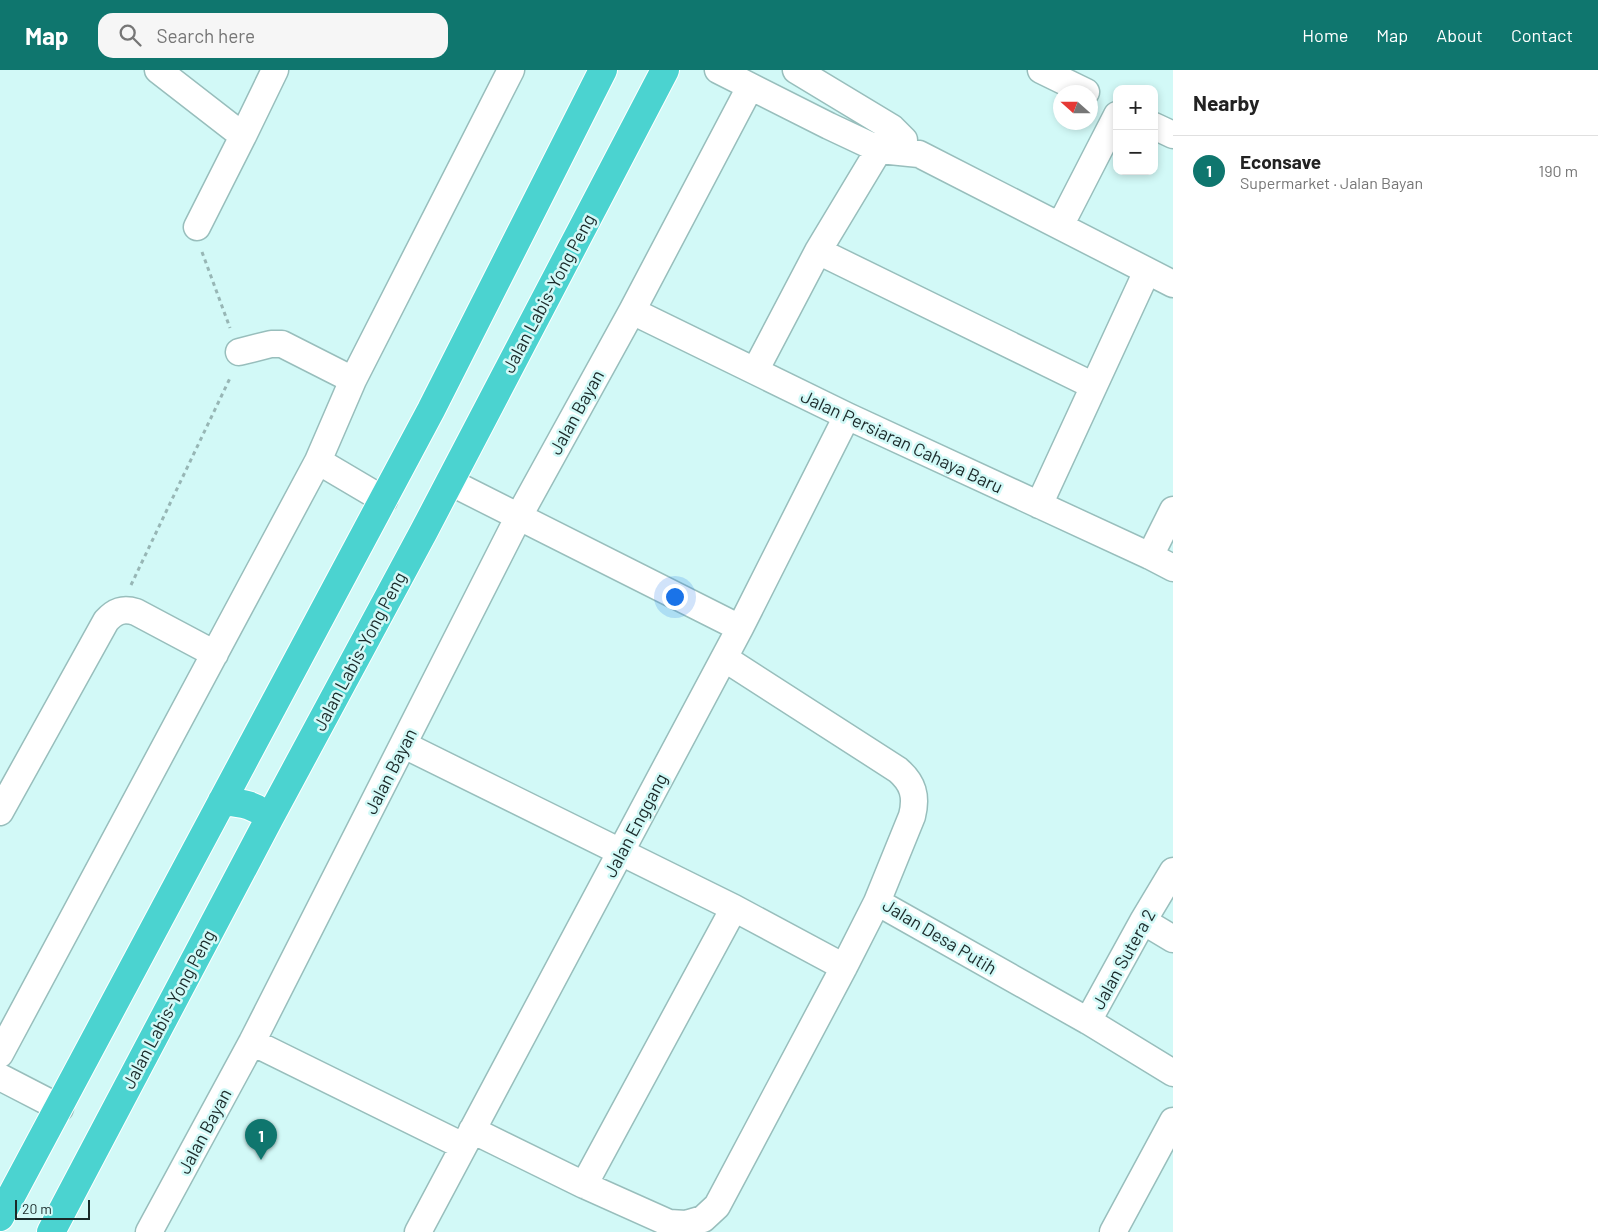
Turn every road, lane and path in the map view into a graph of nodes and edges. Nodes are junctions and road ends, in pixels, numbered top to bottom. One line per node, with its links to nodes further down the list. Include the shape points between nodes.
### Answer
1 (158, 70): 14 (street)
2 (275, 70): 14 (street)
3 (510, 70): 24 (street)
4 (603, 70): 29 (highway)
5 (665, 70): 28 (highway, Jalan Labis-Yong Peng)
6 (718, 70): 10 (street)
7 (796, 70): 15 (street)
8 (1041, 70): 9 (street)
9 (1072, 85)
10 (750, 86): 15 (street); 21 (street, Jalan Bayan)
11 (1098, 98): 12 (street)
12 (1113, 106)
13 (1113, 123): 16 (street)
14 (243, 136): 17 (street)
15 (886, 139): 16 (street); 18 (street)
16 (1060, 226): 19 (street)
17 (197, 227): 22 (path, via 198,241)
18 (818, 252): 23 (street); 25 (street)
19 (1147, 271): 20 (street); 25 (street)
20 (1173, 284)
21 (632, 311): 23 (street, Jalan Persiaran Cahaya Baru); 32 (street, Jalan Bayan)
22 (239, 352): 24 (street, via 282,344); 35 (path, via 237,364)
23 (756, 371): 26 (street, Jalan Persiaran Cahaya Baru)
24 (353, 380): 27 (street)
25 (1094, 386): 30 (street)
26 (847, 416): 30 (street, Jalan Persiaran Cahaya Baru); 36 (street, Jalan Enggang)
27 (318, 460): 29 (street); 37 (street)
28 (450, 482): 32 (street); 42 (highway, Jalan Labis-Yong Peng)
29 (384, 500): 40 (highway)
30 (1039, 505): 33 (street, Jalan Persiaran Cahaya Baru)
31 (1173, 510): 33 (street)
32 (519, 516): 36 (street); 39 (street, Jalan Bayan)
33 (1150, 556): 34 (street, Jalan Persiaran Cahaya Baru)
34 (1173, 568)
35 (119, 610): 37 (street, via 136,612); 41 (street, via 106,621)
36 (740, 628): 38 (street, Jalan Enggang)
37 (215, 654): 52 (street)
38 (724, 658): 43 (street, Jalan Enggang); 45 (street, Jalan Desa Putih, via 898,770 912,785 915,806)
39 (404, 745): 43 (street); 51 (street, Jalan Bayan)
40 (222, 801): 42 (highway, via 253,806); 55 (highway)
41 (0, 812)
42 (269, 819): 60 (highway, Jalan Labis-Yong Peng)
43 (620, 852): 46 (street); 57 (street, Jalan Enggang)
44 (1173, 871): 47 (street, Jalan Sutera 2)
45 (877, 902): 49 (street); 50 (street, Jalan Desa Putih)
46 (734, 908): 49 (street); 58 (street)
47 (1143, 921): 48 (street); 50 (street, Jalan Sutera 2)
48 (1173, 940)
49 (844, 967): 58 (street, via 717,1206 703,1219 669,1224)
50 (1088, 1021): 53 (street, Jalan Desa Putih)
51 (252, 1042): 57 (street); 61 (street, Jalan Bayan)
52 (0, 1054)
53 (1173, 1073)
54 (0, 1077): 55 (street)
55 (60, 1108): 59 (highway)
56 (1173, 1121): 63 (street)
57 (468, 1138): 58 (street); 62 (street, Jalan Enggang)
58 (584, 1185)
59 (0, 1217)
60 (51, 1232)
61 (149, 1232)
62 (418, 1232)
63 (1113, 1232)

